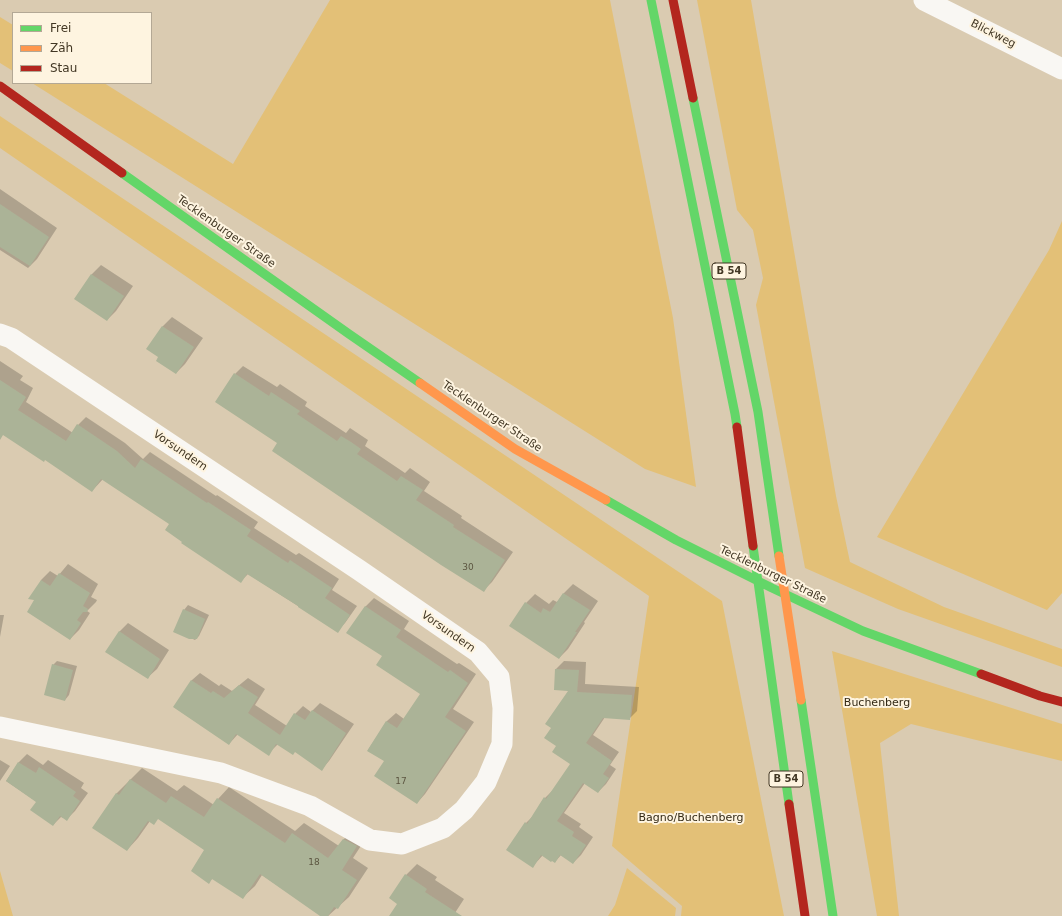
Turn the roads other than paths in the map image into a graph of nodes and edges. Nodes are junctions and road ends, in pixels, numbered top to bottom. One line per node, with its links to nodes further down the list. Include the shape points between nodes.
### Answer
1 (651, 0): 9 (main road, B 54, via 735,414)
2 (673, 0): 10 (main road, B 54, via 758,412)
3 (924, 0): 4 (street, Blickweg)
4 (1062, 69)
5 (0, 86): 7 (main road, Tecklenburger Straße, via 515,449 676,540 863,631)
6 (0, 334): 8 (street, Vorsundern, via 11,338 478,652 499,677 503,708 502,744 486,782 464,810 443,828 402,844 370,840 310,806 221,773)
7 (1062, 702)
8 (0, 727)
9 (805, 916)
10 (832, 916)

